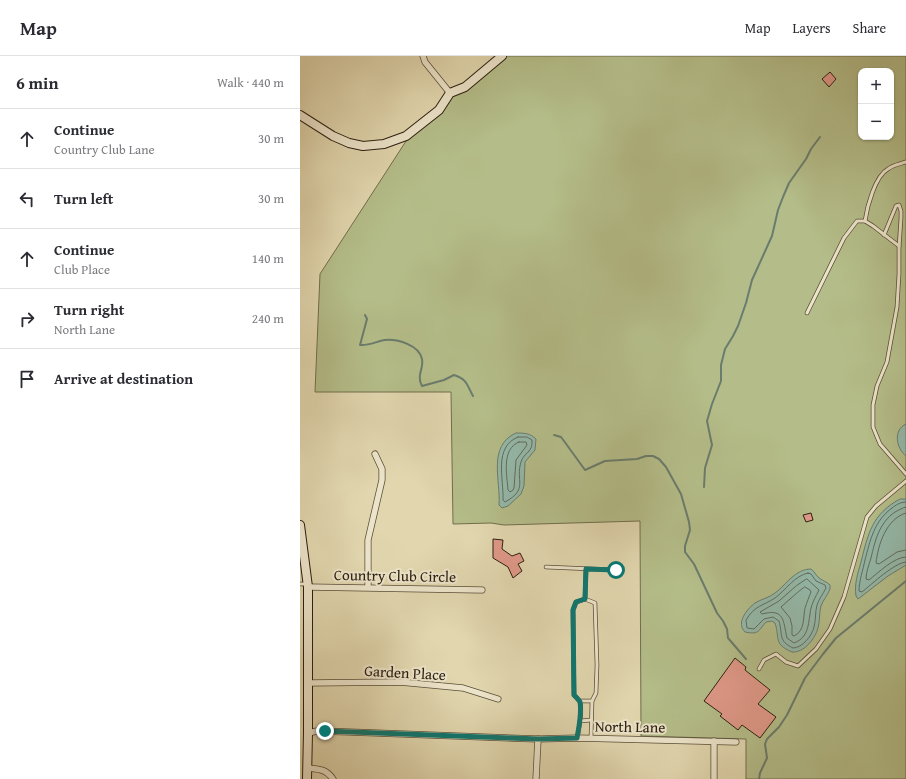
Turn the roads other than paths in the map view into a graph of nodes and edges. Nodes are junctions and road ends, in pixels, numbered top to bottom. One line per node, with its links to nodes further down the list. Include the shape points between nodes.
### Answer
1 (423, 56): 3 (street)
2 (502, 56): 3 (street, via 465,87)
3 (450, 93): 4 (street, via 439,110 406,136 384,144 363,146 349,143 333,136)
4 (300, 114)
5 (906, 162): 6 (lane, via 889,168 882,175 874,189)
6 (865, 221): 7 (lane); 9 (lane, via 857,222 844,238)
7 (884, 235): 8 (lane); 8 (lane, via 893,210 899,205 902,218)
8 (899, 246): 11 (lane, via 897,307 887,362 877,386 873,405 873,427 880,444)
9 (807, 313)
10 (375, 454): 18 (street, via 382,469 382,480 368,540)
11 (906, 474)
12 (906, 481): 21 (lane, via 867,517 844,597 830,629 816,649 798,666 786,662 776,654 764,660)
13 (300, 525): 17 (street)
14 (546, 567): 15 (lane)
15 (586, 569): 16 (lane); 20 (lane)
16 (616, 570)
17 (305, 585): 18 (street, Country Club Circle); 22 (street)
18 (368, 587): 19 (street, Country Club Circle)
19 (482, 590)
20 (585, 599): 24 (lane, via 576,602 573,610 574,695); 25 (lane, via 595,604 596,693)
21 (758, 669)
22 (308, 683): 23 (street, Garden Place, via 400,682 463,688); 28 (street)
23 (498, 698)
24 (580, 701): 25 (lane); 27 (lane)
25 (592, 701): 26 (lane)
26 (591, 720): 27 (lane); 30 (lane)
27 (580, 721): 29 (lane)
28 (308, 733): 31 (street, North Lane, via 349,732); 34 (street)
29 (577, 738): 30 (street, North Lane); 31 (street, North Lane)
30 (591, 738): 32 (street, North Lane)
31 (538, 739): 37 (street)
32 (714, 742): 33 (street, North Lane); 38 (street)
33 (736, 742)
34 (308, 768): 35 (street); 36 (street, via 328,773)
35 (307, 779)
36 (332, 779)
37 (536, 779)
38 (714, 779)

